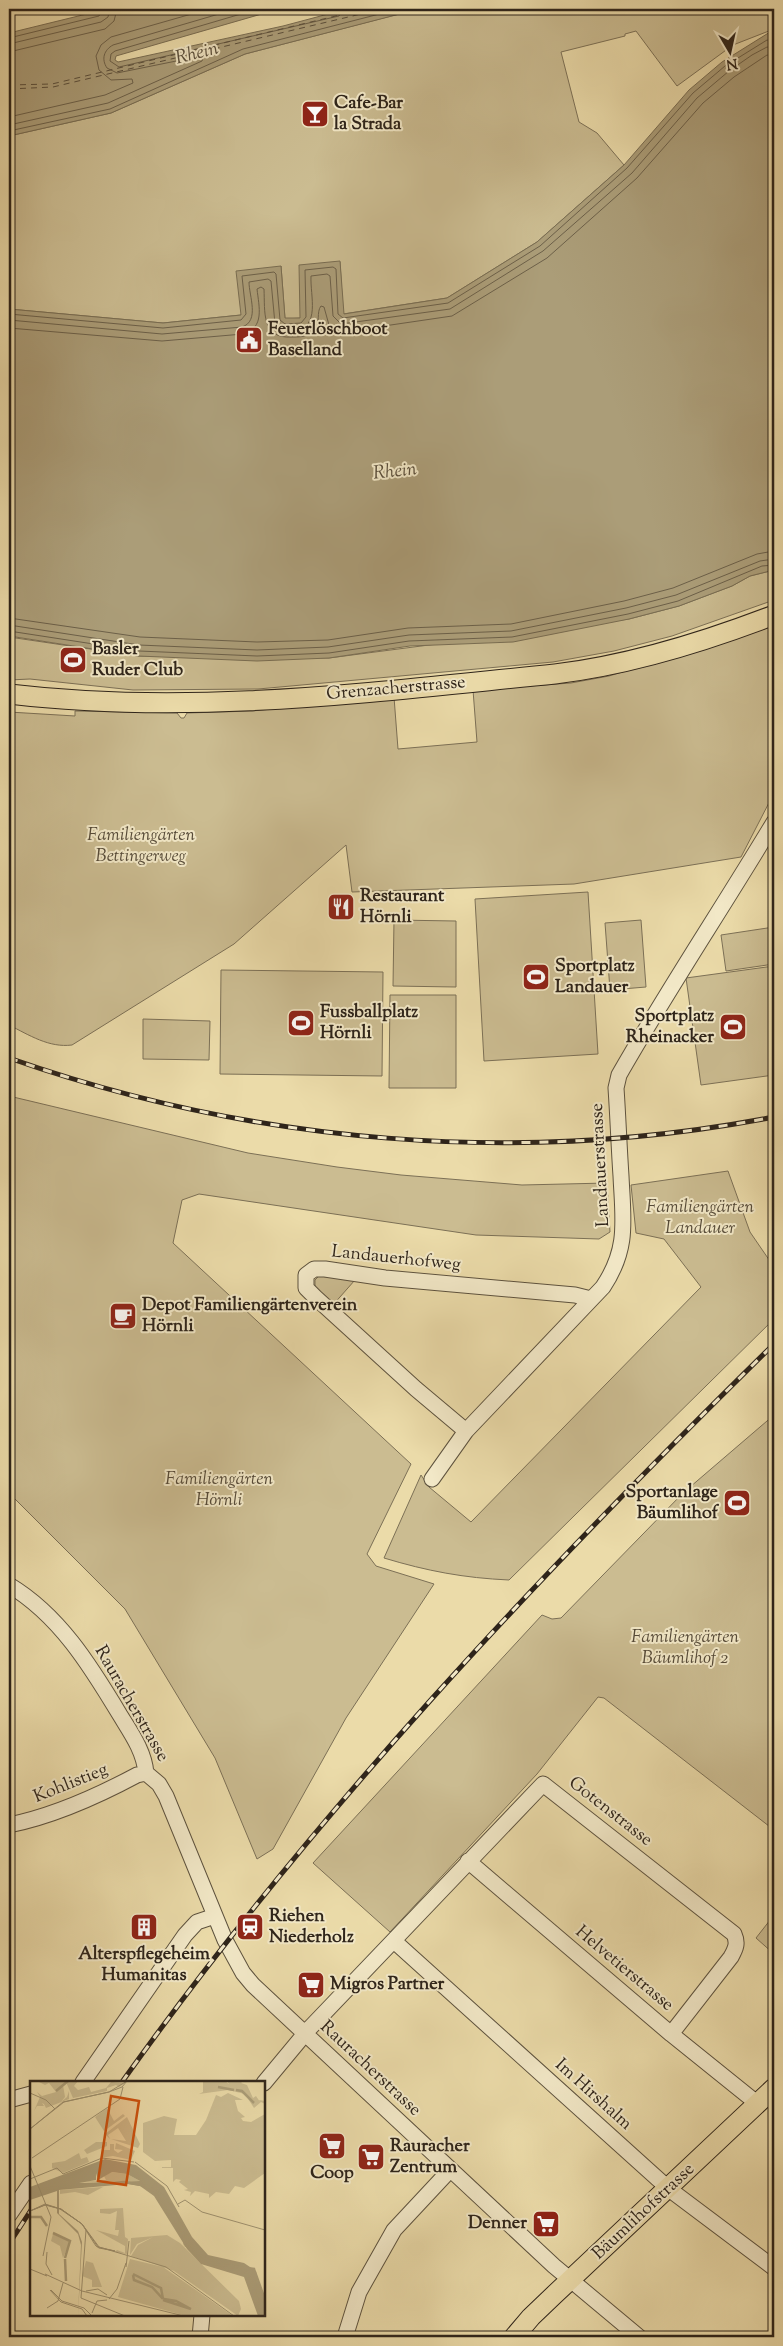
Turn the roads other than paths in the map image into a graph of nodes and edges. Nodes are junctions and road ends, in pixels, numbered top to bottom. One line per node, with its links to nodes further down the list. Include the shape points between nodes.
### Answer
1 (774, 615): 2 (main road, Grenzacherstrasse, via 636,659 555,674 258,701 182,704 79,701)
2 (9, 694)
3 (774, 822): 4 (street, Landauerstrasse, via 710,929 662,999 619,1075 616,1088 623,1242 613,1272)
4 (591, 1299): 5 (street, Landauerstrasse); 5 (street, Landauerhofweg, via 325,1269 314,1269 306,1275 306,1288 315,1297)
5 (466, 1431): 6 (street, Landauerstrasse)
6 (432, 1479)
7 (9, 1585): 8 (street, Rauracherstrasse, via 46,1614 92,1668 141,1751)
8 (146, 1773): 9 (street, Kohlistieg, via 82,1802); 11 (street, Rauracherstrasse, via 159,1784 166,1796)
9 (9, 1825)
10 (468, 1861): 12 (street, Gotenstrasse); 14 (street, Helvetierstrasse); 14 (street, Gotenstrasse, via 543,1784 727,1927 734,1934 736,1948)
11 (215, 1916): 13 (street, Rauracherstrasse, via 243,1973); 15 (street, via 197,1922 185,1935)
12 (394, 1941): 13 (street, Gotenstrasse); 23 (street, Im Hirshalm)
13 (305, 2034): 16 (street, Gotenstrasse); 21 (street, Rauracherstrasse)
14 (671, 2034): 20 (street, Helvetierstrasse)
15 (83, 2081)
16 (265, 2082)
17 (774, 2088): 20 (main road, Bäumlihofstrasse)
18 (30, 2094): 19 (street)
19 (9, 2100)
20 (758, 2104): 23 (main road, Bäumlihofstrasse)
21 (450, 2170): 26 (street, Rauracherstrasse); 29 (street, via 394,2230 359,2292)
22 (30, 2184): 24 (street)
23 (669, 2189): 25 (street, Im Hirshalm); 26 (main road, Bäumlihofstrasse)
24 (9, 2215)
25 (774, 2268)
26 (570, 2280): 30 (main road, Bäumlihofstrasse); 31 (street, Rauracherstrasse)
27 (202, 2316): 28 (street)
28 (200, 2337)
29 (345, 2337)
30 (514, 2337)
31 (639, 2337)

